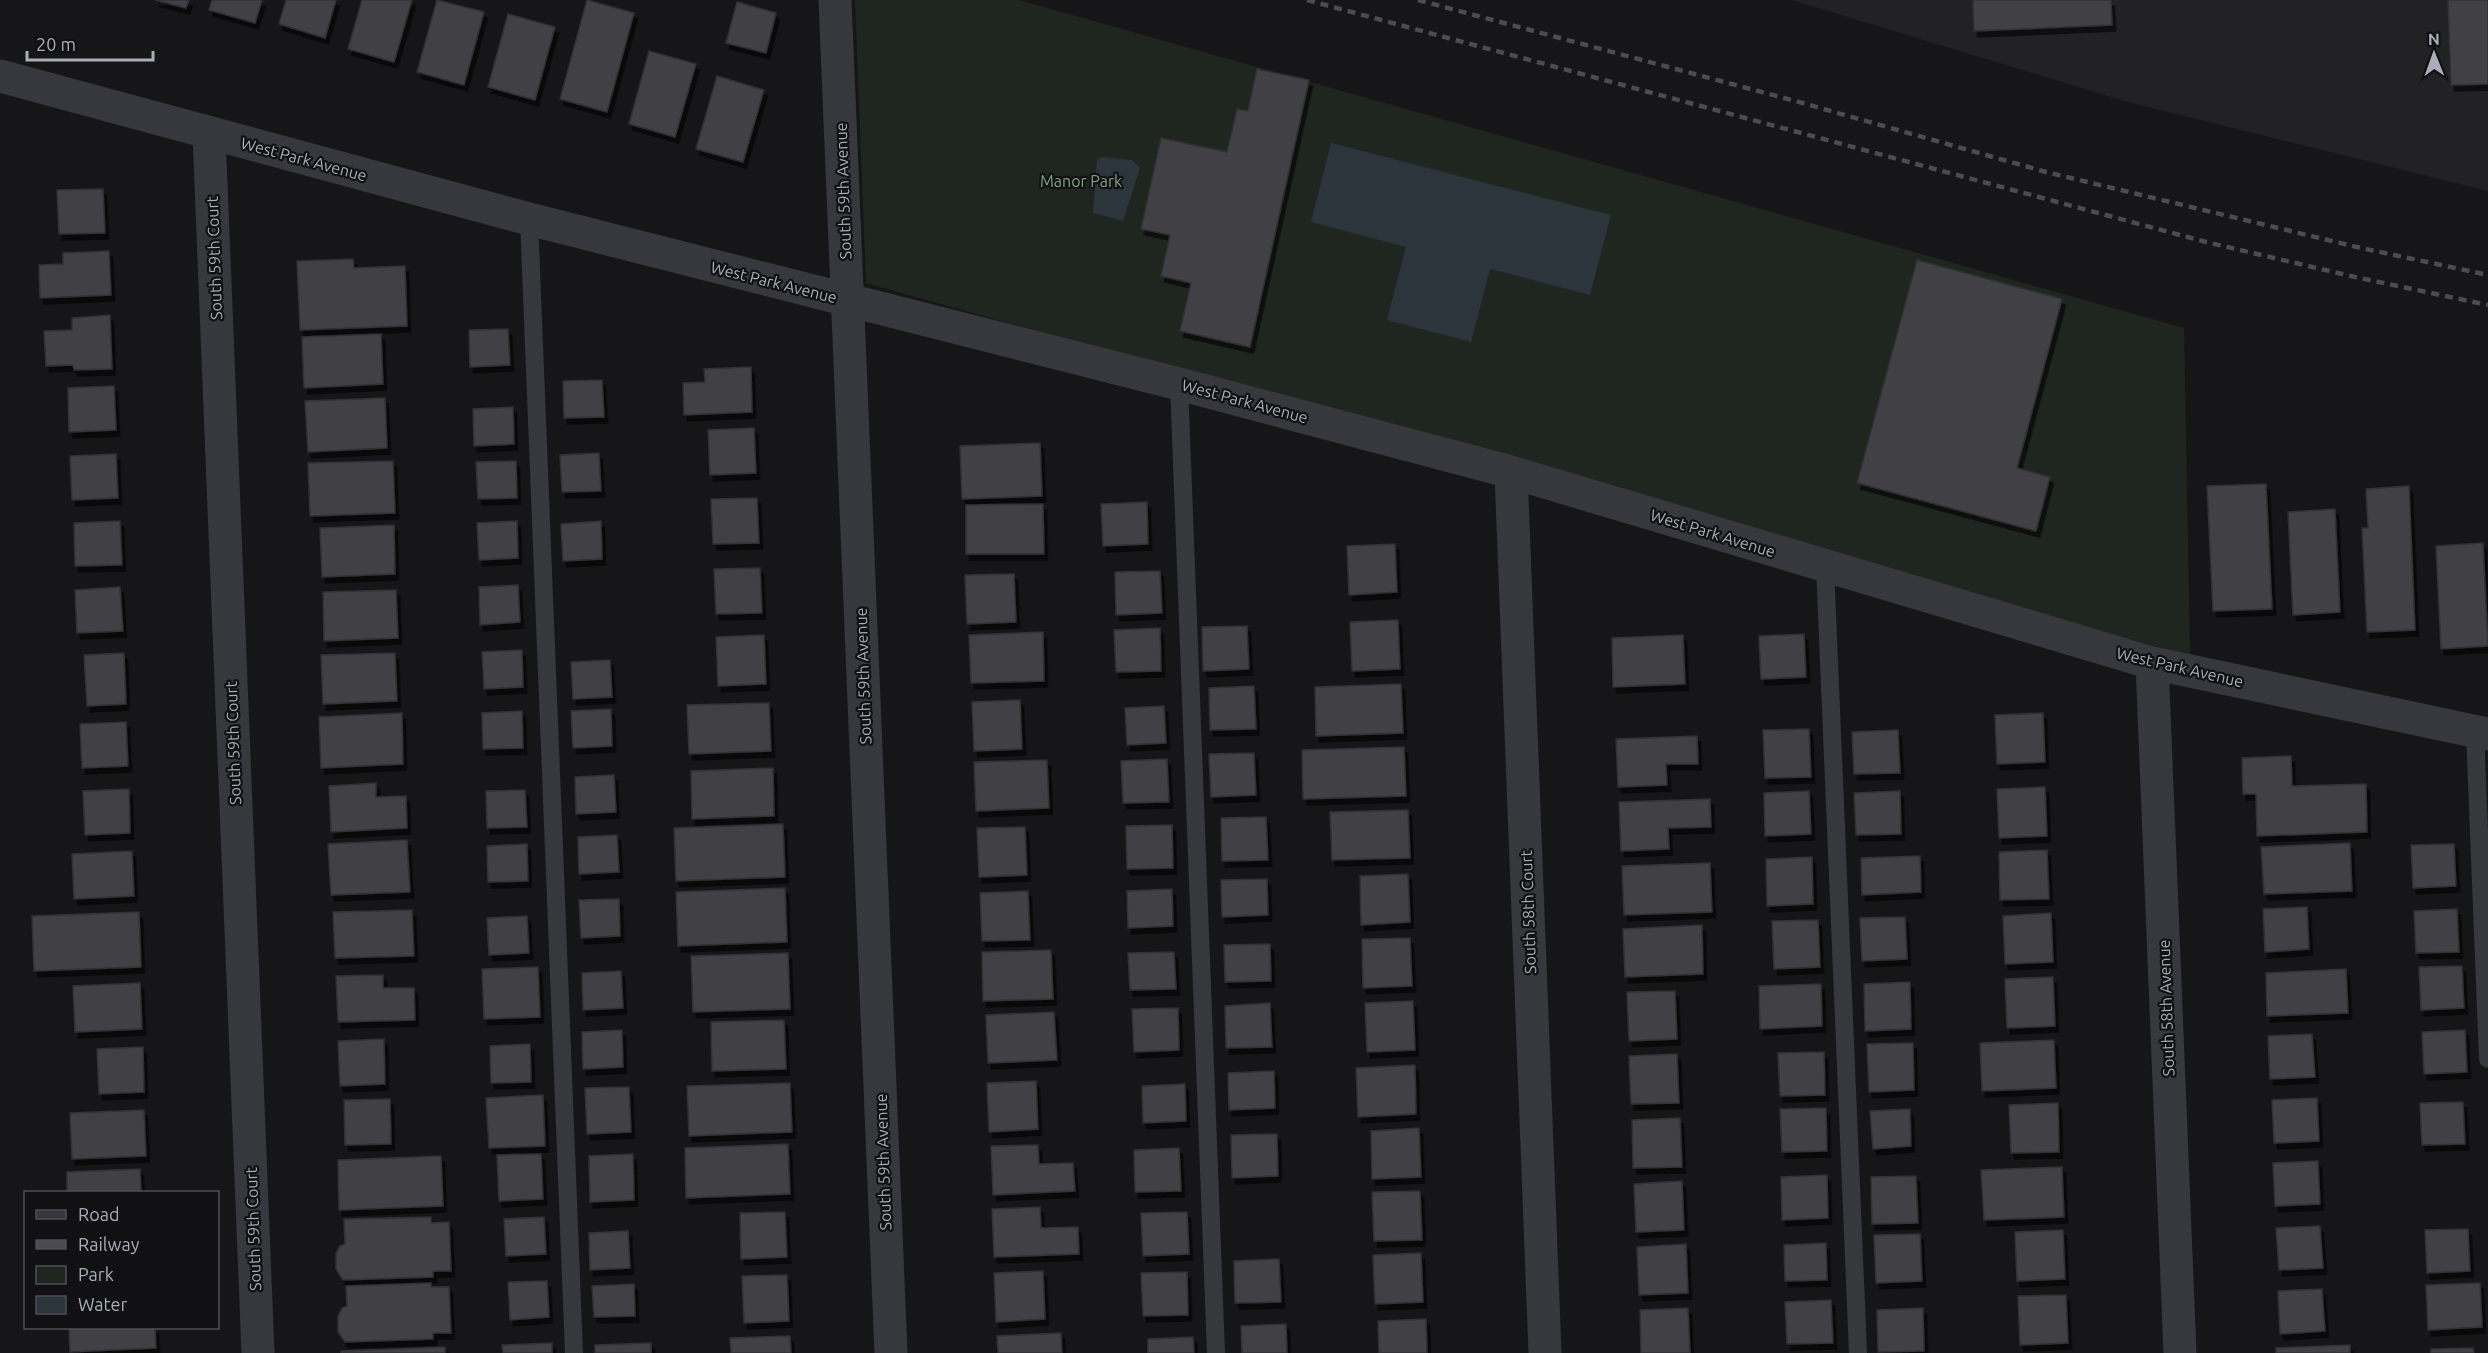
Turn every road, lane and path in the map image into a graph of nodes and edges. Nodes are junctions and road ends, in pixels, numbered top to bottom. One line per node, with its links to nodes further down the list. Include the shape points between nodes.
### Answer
1 (835, 0): 5 (street, South 59th Avenue)
2 (0, 76): 3 (street, West Park Avenue)
3 (209, 134): 4 (street, West Park Avenue); 12 (street, South 59th Court)
4 (529, 219): 5 (street, West Park Avenue); 13 (lane)
5 (847, 300): 6 (street, West Park Avenue); 14 (street, South 59th Avenue)
6 (1179, 384): 7 (street, West Park Avenue); 15 (lane)
7 (1511, 472): 8 (street, West Park Avenue); 16 (street, South 58th Court)
8 (1825, 566): 9 (street, West Park Avenue); 17 (lane)
9 (2152, 663): 10 (street, West Park Avenue); 18 (street, South 58th Avenue)
10 (2481, 733): 11 (lane)
11 (2488, 1059)
12 (258, 1353)
13 (574, 1353)
14 (891, 1353)
15 (1216, 1353)
16 (1545, 1353)
17 (1858, 1353)
18 (2180, 1353)

